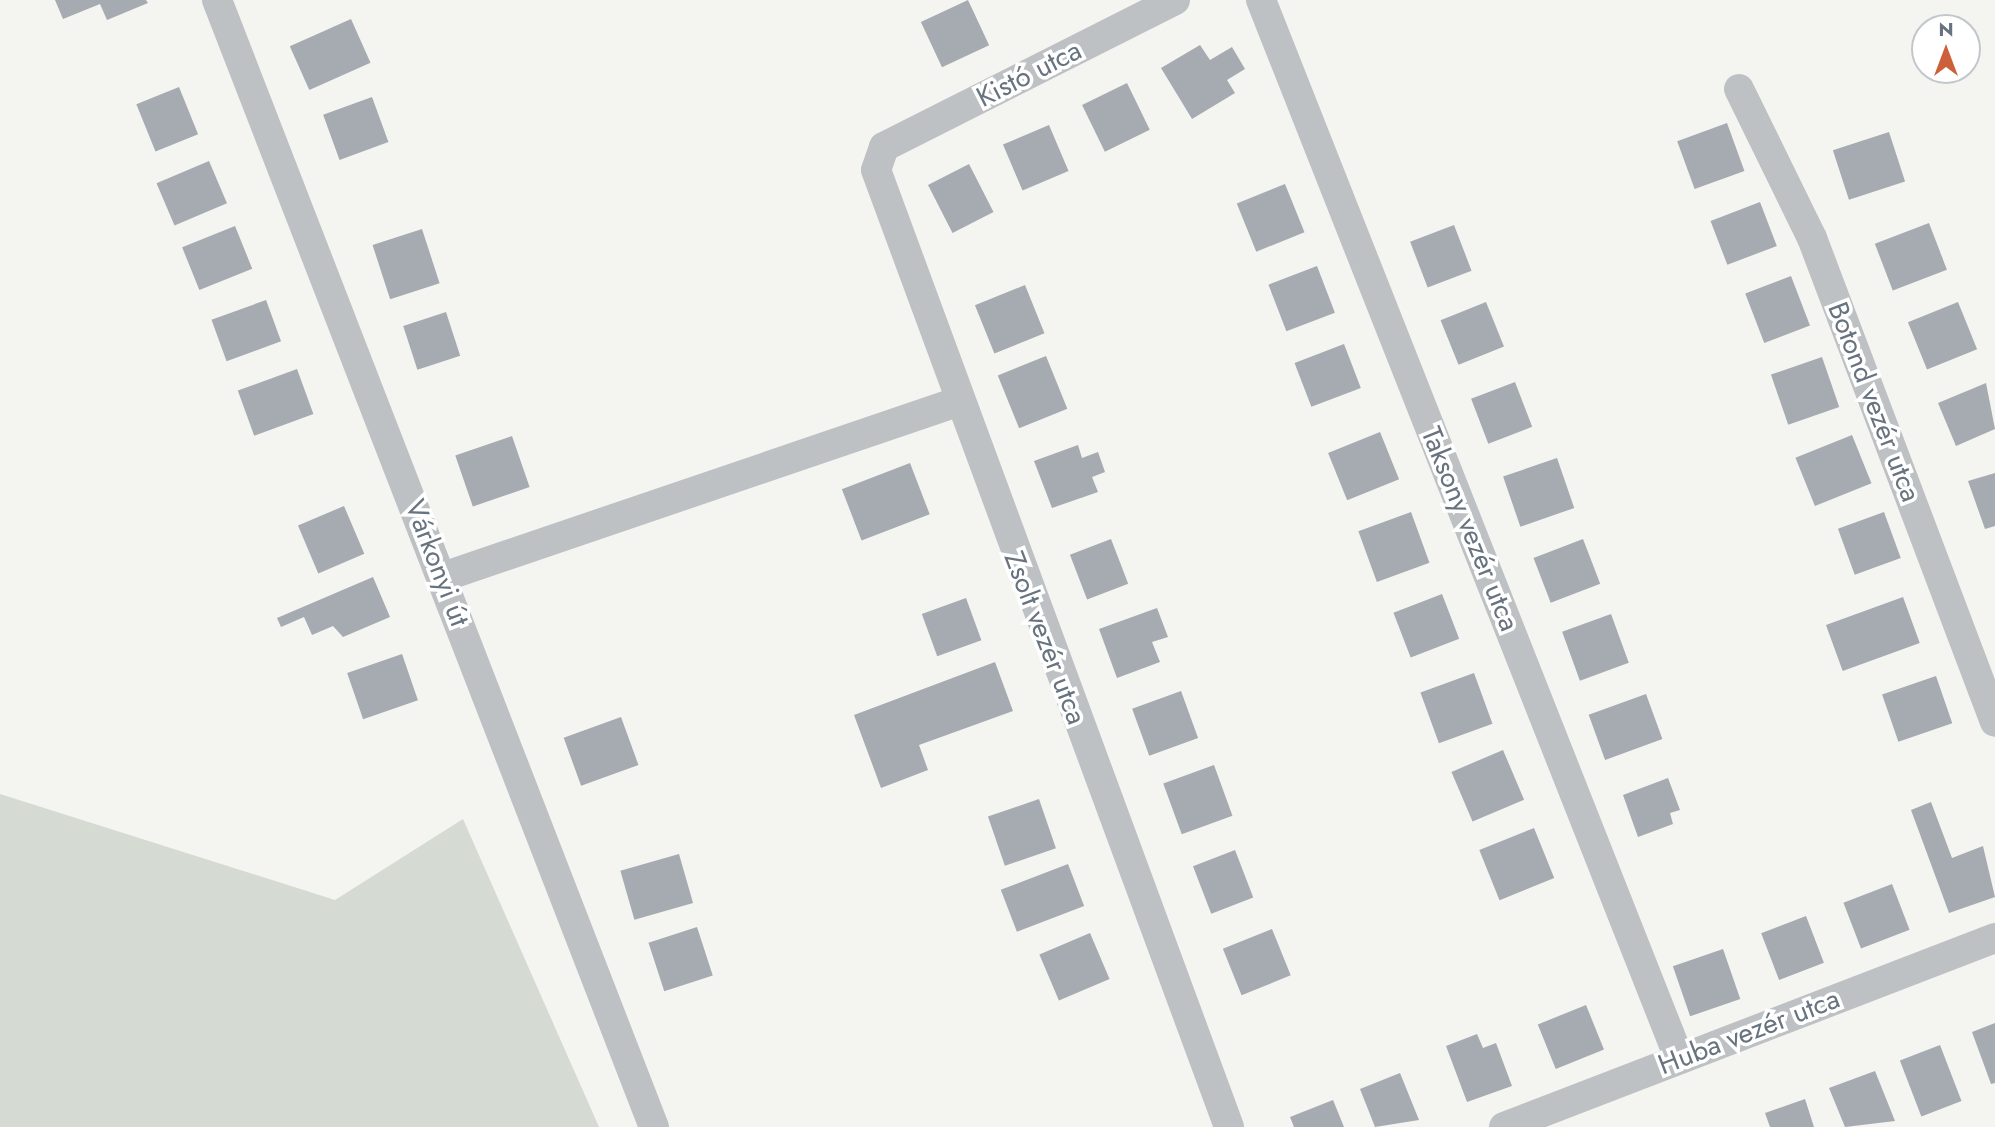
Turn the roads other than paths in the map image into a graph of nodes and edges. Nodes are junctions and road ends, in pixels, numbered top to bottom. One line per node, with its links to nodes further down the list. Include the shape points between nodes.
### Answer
1 (217, 0): 7 (street, Várkonyi út)
2 (1175, 0): 5 (street, Kistó utca)
3 (1261, 0): 10 (street, Taksony vezér utca)
4 (1738, 89): 8 (street, Botond vezér utca, via 1812,238)
5 (884, 147): 6 (street, Zsolt vezér utca, via 876,164 878,184)
6 (957, 402): 7 (street); 12 (street, Zsolt vezér utca)
7 (443, 577): 11 (street, Várkonyi út)
8 (1995, 723)
9 (1995, 938): 10 (street, Huba vezér utca)
10 (1679, 1058): 13 (street, Huba vezér utca)
11 (654, 1127)
12 (1229, 1127)
13 (1504, 1127)

